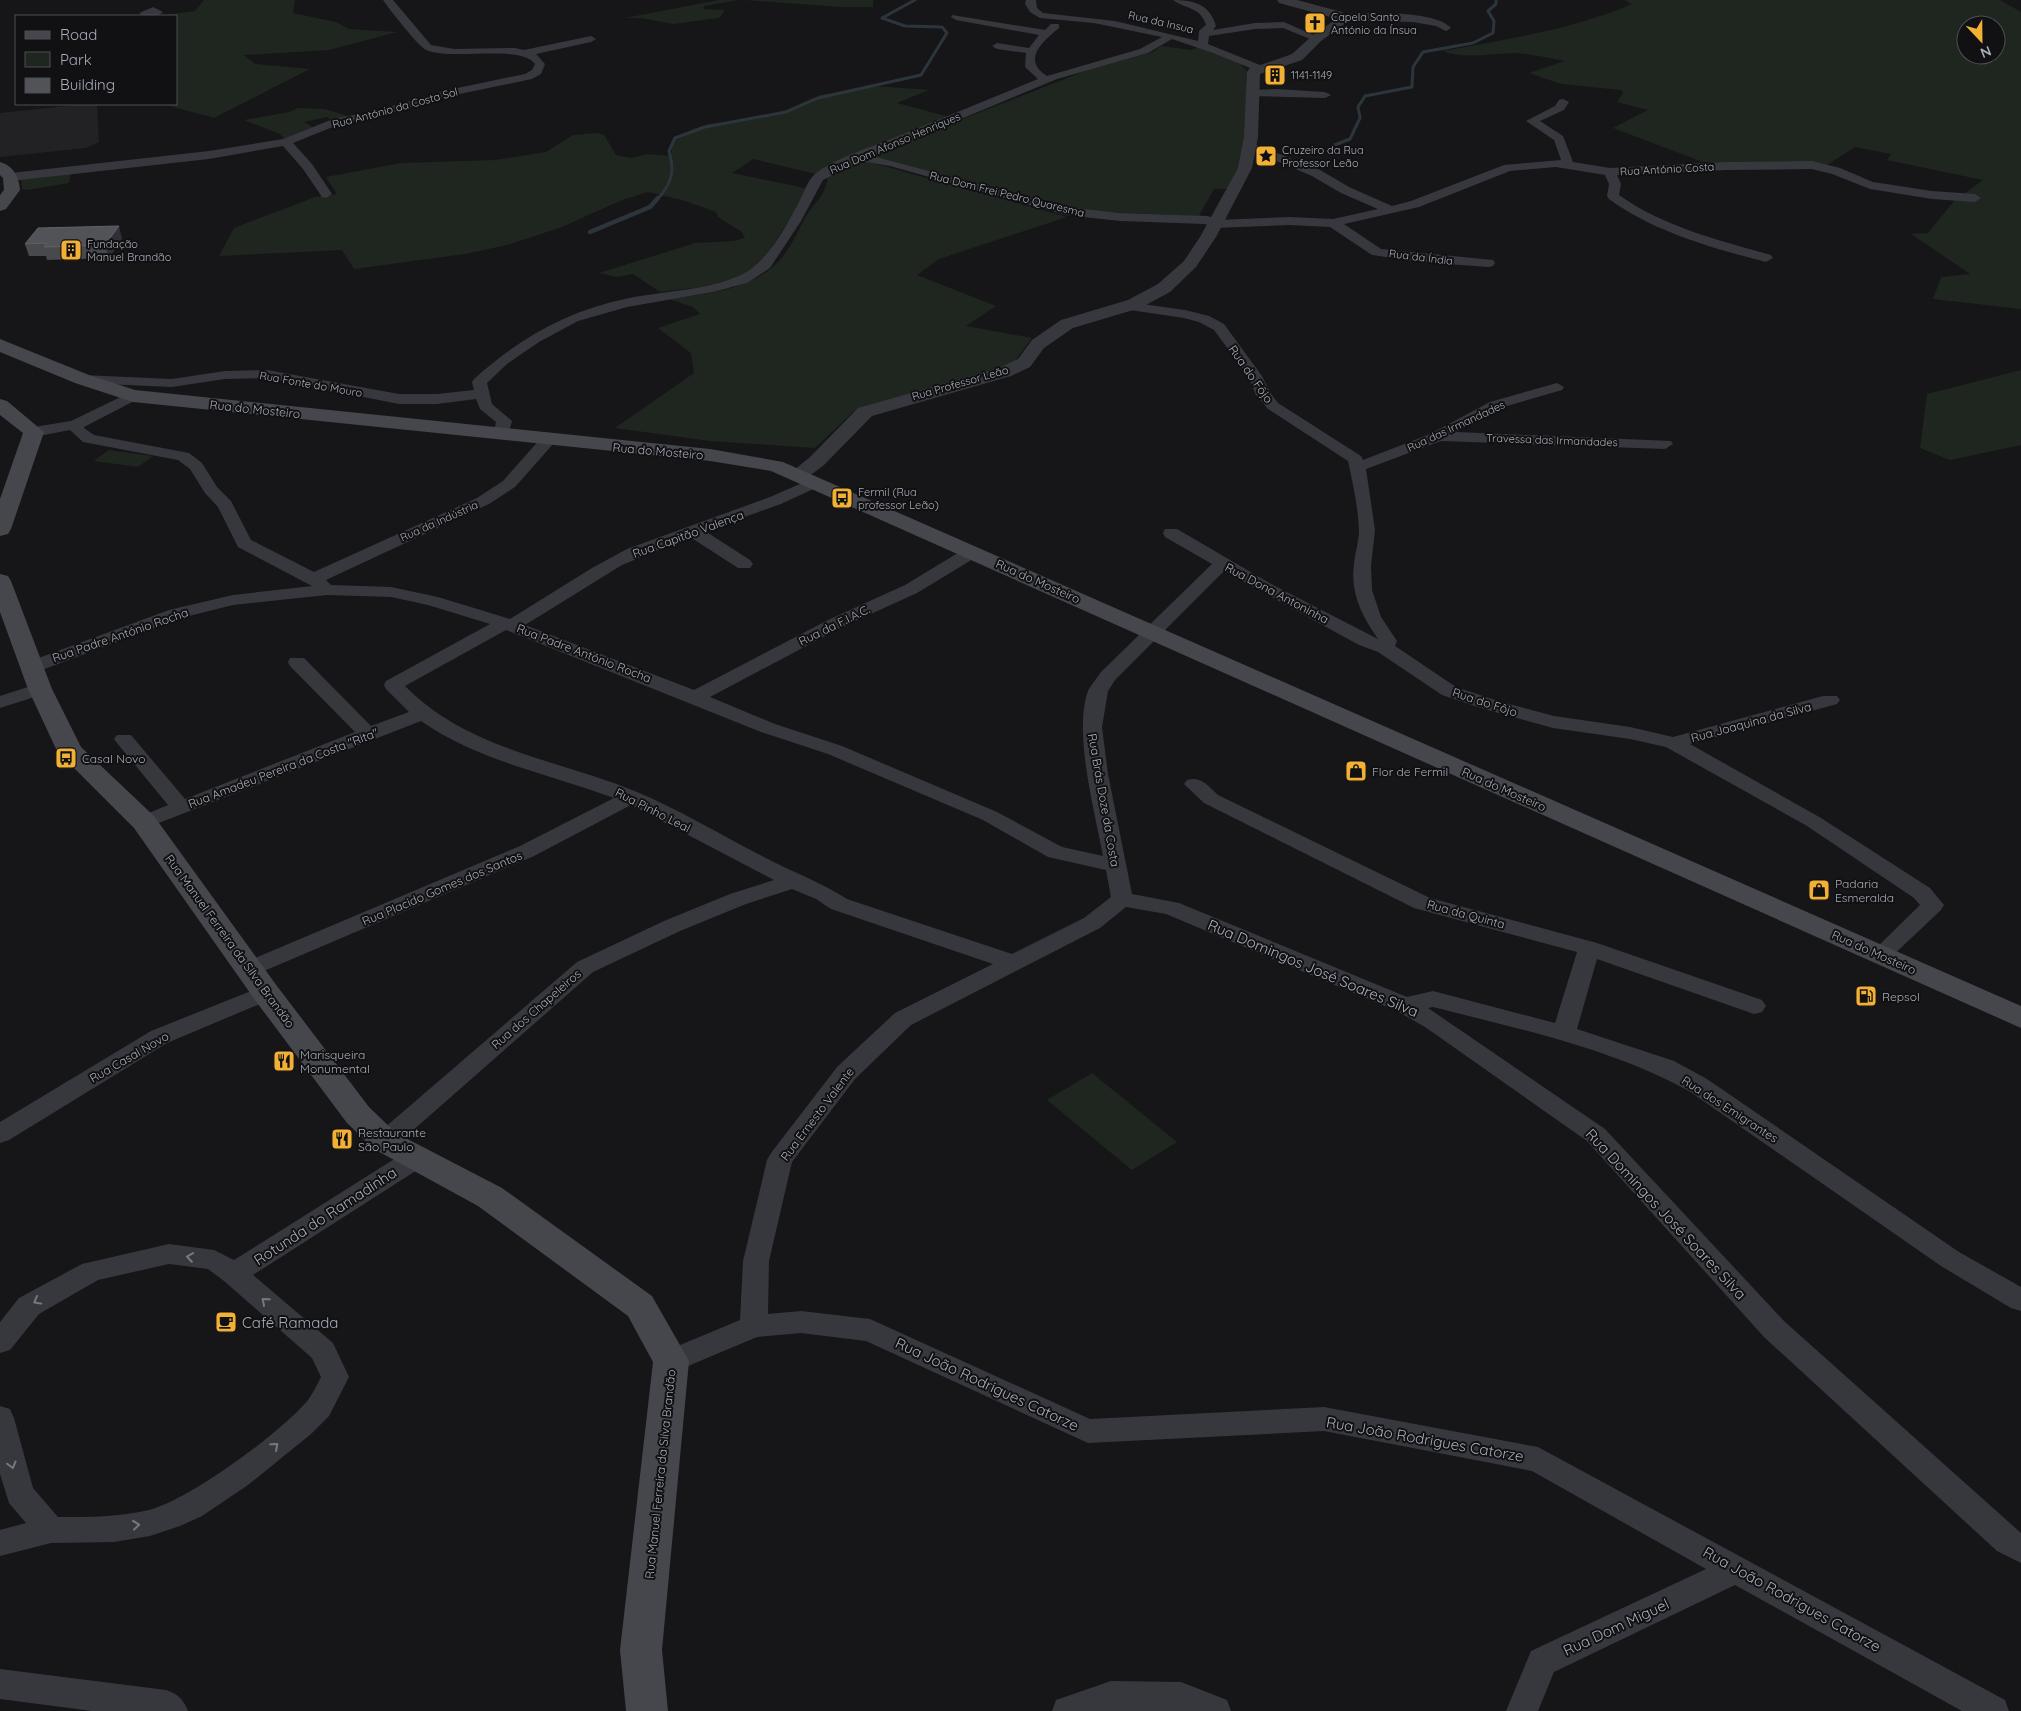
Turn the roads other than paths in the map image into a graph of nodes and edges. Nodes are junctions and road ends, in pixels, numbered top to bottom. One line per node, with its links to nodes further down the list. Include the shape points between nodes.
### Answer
1 (160, 0): 6 (street)
2 (388, 0): 18 (street, via 428,48 454,52)
3 (1031, 0): 9 (street, Rua da Insua, via 1033,10 1040,15)
4 (1178, 0): 14 (street, via 1196,5 1207,16 1211,26 1204,31)
5 (1283, 0): 8 (street)
6 (153, 10)
7 (956, 17): 11 (street)
8 (1342, 17): 10 (street, via 1420,20); 15 (street, via 1341,22)
9 (1062, 18): 11 (street); 12 (street, Rua da Insua, via 1105,22)
10 (1446, 28)
11 (1047, 33): 17 (street)
12 (1169, 37): 14 (street, Rua da Insua); 20 (street, Rua Dom Afonso Henriques, via 1144,51)
13 (591, 39): 18 (street)
14 (1202, 39): 15 (street, via 1255,26 1284,25 1314,38); 19 (street, Rua da Insua, via 1256,67)
15 (1314, 42): 19 (street, via 1297,57)
16 (997, 46): 17 (street)
17 (1030, 51): 20 (street, via 1036,74)
18 (524, 53): 24 (street, Rua António da Costa Sol, via 535,57 540,64 528,77 337,121)
19 (1254, 72): 21 (street, Rua Professor Leão)
20 (1046, 80): 26 (street, Rua Dom Afonso Henriques)
21 (1251, 93): 22 (street); 25 (street, Rua Professor Leão)
22 (1325, 95)
23 (1563, 102): 29 (street, via 1560,108 1532,121 1559,138)
24 (286, 142): 30 (street, Rua António da Costa Sol, via 209,156); 32 (street)
25 (1250, 146): 27 (street); 28 (street, Rua Professor Leão)
26 (860, 157): 37 (street, Rua Dom Frei Pedro Quaresma, via 1065,211 1120,217 1208,220); 44 (street, Rua Dom Afonso Henriques, via 818,178 796,221 765,265 742,280 626,303 574,318 502,360 479,382)
27 (1278, 158): 28 (street); 35 (street)
28 (1246, 164): 37 (street, Rua Professor Leão)
29 (1568, 164): 31 (street, Rua António Costa); 35 (street, Rua António Costa, via 1508,168 1434,198)
30 (5, 172): 34 (main road, via 12,190)
31 (1610, 172): 33 (street, Rua António Costa, via 1812,165 1870,185); 38 (street, via 1615,184 1613,196 1632,209 1681,233)
32 (326, 194)
33 (1975, 198)
34 (0, 206)
35 (1390, 209): 36 (street, Rua António Costa)
36 (1333, 223): 37 (street, Rua António Costa); 39 (street, Rua da Índia, via 1377,252)
37 (1214, 224): 40 (street, Rua Professor Leão, via 1190,264 1164,288)
38 (1766, 258)
39 (1488, 263)
40 (1128, 306): 53 (street, Rua do Fôjo, via 1186,314 1219,327 1273,406 1355,459); 54 (street, Rua Professor Leão, via 1068,324 1038,344 1024,363 1005,372 865,412 817,461)
41 (0, 345): 42 (main road, Rua do Mosteiro)
42 (82, 379): 44 (street, Rua Fonte do Mouro, via 172,383 225,375 267,374 399,398 437,399); 45 (main road, Rua do Mosteiro)
43 (1557, 387): 50 (street, Rua das Irmandades, via 1495,406)
44 (481, 394): 49 (street, via 485,406 504,421)
45 (133, 396): 47 (street); 49 (main road, Rua do Mosteiro)
46 (0, 405): 48 (main road)
47 (75, 425): 48 (street); 62 (street, via 78,432 88,439 183,456 196,466 225,506 244,543)
48 (34, 432): 55 (main road)
49 (501, 436): 51 (main road, Rua do Mosteiro)
50 (1440, 436): 52 (street, Travessa das Irmandades); 53 (street, Rua das Irmandades)
51 (548, 440): 54 (main road, Rua do Mosteiro, via 747,460 776,466); 62 (street, Rua da Indústria, via 509,484 483,501)
52 (1665, 444)
53 (1357, 466): 65 (street, via 1367,538 1362,569 1363,590 1371,618 1388,641)
54 (807, 479): 56 (street, Rua Capitão Valença, via 782,499); 58 (main road, Rua do Mosteiro)
55 (0, 530)
56 (691, 530): 59 (street); 63 (street, Rua Capitão Valença, via 611,562)
57 (1171, 533): 60 (street, Rua Dona Antoninha)
58 (972, 552): 64 (main road, Rua do Mosteiro); 68 (street, Rua da F.I.A.C., via 911,589 834,624)
59 (744, 564)
60 (1222, 564): 64 (street, Rua Brás Doze da Costa); 65 (street, Rua Dona Antoninha, via 1365,641)
61 (0, 581): 67 (main road, Rua Manuel Ferreira da Silva Brandão)
62 (321, 584): 63 (street, Rua Padre António Rocha, via 391,592); 67 (street, Rua Padre António Rocha, via 175,614)
63 (509, 624): 68 (street, Rua Padre António Rocha); 71 (street, Rua Pinho Leal, via 393,685)
64 (1153, 632): 79 (street, Rua Brás Doze da Costa, via 1108,676 1098,691 1092,727); 83 (main road, Rua do Mosteiro)
65 (1385, 648): 74 (street, Rua do Fôjo, via 1449,690 1491,705 1553,722)
66 (297, 662): 72 (street)
67 (36, 678): 70 (street, Rua Padre António Rocha); 78 (main road, Rua Manuel Ferreira da Silva Brandão, via 70,751)
68 (695, 697): 79 (street, Rua Padre António Rocha, via 835,750 990,816 1055,852)
69 (1830, 700): 74 (street, Rua Joaquina da Silva)
70 (0, 702)
71 (423, 714): 72 (street, Rua Amadeu Pereira da Costa "Rita"); 76 (street, Rua Pinho Leal, via 464,740)
72 (368, 734): 77 (street, Rua Amadeu Pereira da Costa "Rita")
73 (124, 739): 77 (street)
74 (1672, 743): 83 (street, Rua do Fôjo, via 1814,822 1922,893 1933,905)
75 (1194, 784): 82 (street, Rua da Quinta, via 1211,799 1422,903)
76 (631, 797): 80 (street, Rua Pinho Leal); 85 (street, Rua Placido Gomes dos Santos)
77 (181, 808): 78 (street, Rua Amadeu Pereira da Costa "Rita")
78 (144, 822): 85 (main road, Rua Manuel Ferreira da Silva Brandão)
79 (1115, 865): 81 (street, Rua Brás Doze da Costa)
80 (793, 881): 84 (street, Rua Pinho Leal, via 839,904); 91 (street, Rua dos Chapeleiros, via 738,899 585,966)
81 (1122, 899): 84 (street, Rua Ernesto Valente, via 1092,923); 86 (street, Rua Domingos José Soares Silva, via 1171,908)
82 (1589, 948): 87 (street, Rua da Quinta); 89 (street)
83 (1881, 954): 88 (main road, Rua do Mosteiro)
84 (1011, 962): 95 (street, Rua Ernesto Valente, via 903,1019 846,1073 780,1160 756,1261)
85 (258, 981): 90 (street, Rua Casal Novo); 91 (main road, Rua Manuel Ferreira da Silva Brandão, via 358,1115)
86 (1405, 1005): 89 (street, Rua dos Emigrantes, via 1432,999); 101 (street, Rua Domingos José Soares Silva, via 1433,1021 1596,1135 1774,1329 1927,1470)
87 (1754, 1006)
88 (2021, 1018)
89 (1564, 1033): 94 (street, Rua dos Emigrantes, via 1665,1067 1698,1085 1950,1259)
90 (0, 1134)
91 (385, 1141): 92 (main road, Rua Manuel Ferreira da Silva Brandão)
92 (416, 1158): 93 (street, Rotunda do Ramadinha); 97 (main road, Rua Manuel Ferreira da Silva Brandão, via 490,1197 640,1306)
93 (234, 1274): 96 (street, one-way to 96, via 214,1260 169,1254 91,1271 29,1306); 99 (street, one-way to 93, via 152,1523 201,1502 264,1456 318,1409 335,1377 322,1351)
94 (2021, 1300)
95 (754, 1326): 97 (street, Rua João Rodrigues Catorze); 102 (street, Rua João Rodrigues Catorze, via 801,1322 870,1330 1088,1431 1324,1419 1538,1460)
96 (0, 1342)
97 (671, 1361): 105 (main road, Rua Manuel Ferreira da Silva Brandão, via 641,1650)
98 (0, 1418): 99 (street, one-way to 99, via 20,1494)
99 (52, 1530): 100 (street)
100 (0, 1544)
101 (2021, 1549)
102 (1737, 1569): 108 (street, Rua Dom Miguel, via 1542,1662); 109 (street, Rua João Rodrigues Catorze)
103 (0, 1684): 104 (street, via 166,1705)
104 (172, 1711)
105 (648, 1711)
106 (1068, 1711): 107 (street, via 1111,1696 1180,1697)
107 (1215, 1711)
108 (1522, 1711)
109 (1994, 1711)

